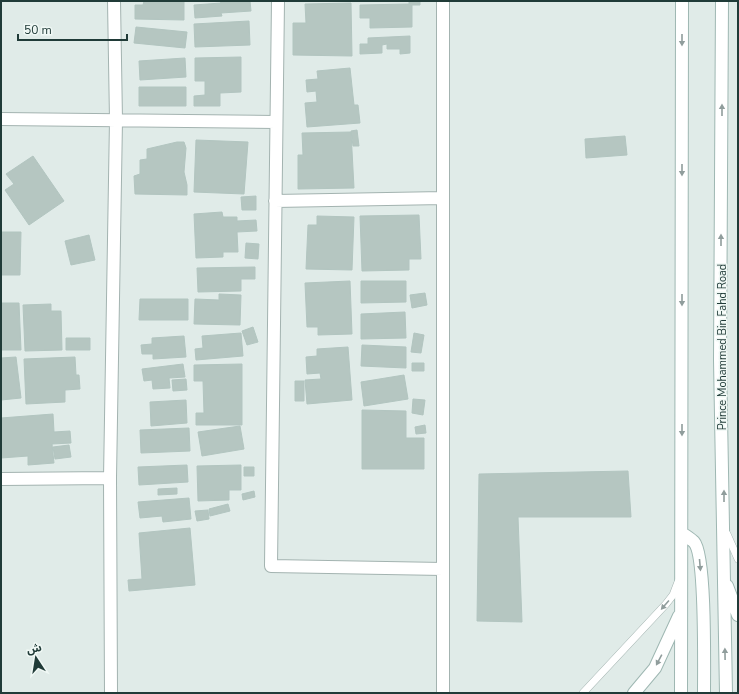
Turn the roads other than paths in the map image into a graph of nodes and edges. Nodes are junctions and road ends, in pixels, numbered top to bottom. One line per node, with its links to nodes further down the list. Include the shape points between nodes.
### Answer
1 (114, 1): 7 (street)
2 (278, 1): 8 (street)
3 (443, 1): 9 (street)
4 (682, 1): 14 (street, one-way to 14)
5 (722, 1): 13 (street, Prince Mohammed Bin Fahd Road, one-way to 5, via 720,360)
6 (1, 119): 7 (street)
7 (116, 120): 8 (street); 11 (street)
8 (276, 122): 10 (street)
9 (443, 198): 10 (street); 16 (street)
10 (275, 201): 16 (street, via 270,566)
11 (110, 478): 12 (street); 21 (street)
12 (1, 479)
13 (724, 524): 15 (lane); 18 (street, Prince Mohammed Bin Fahd Road)
14 (682, 533): 17 (street); 26 (street, one-way to 26, via 695,543 699,554)
15 (738, 559)
16 (443, 569): 22 (street)
17 (682, 570): 19 (street); 23 (lane, one-way to 23, via 678,585 666,604)
18 (724, 578): 20 (street); 27 (street, Prince Mohammed Bin Fahd Road, one-way to 18)
19 (681, 612): 24 (street, one-way to 24, via 655,668); 25 (street)
20 (738, 615)
21 (111, 693)
22 (443, 693)
23 (583, 693)
24 (634, 693)
25 (681, 693)
26 (704, 693)
27 (726, 693)

